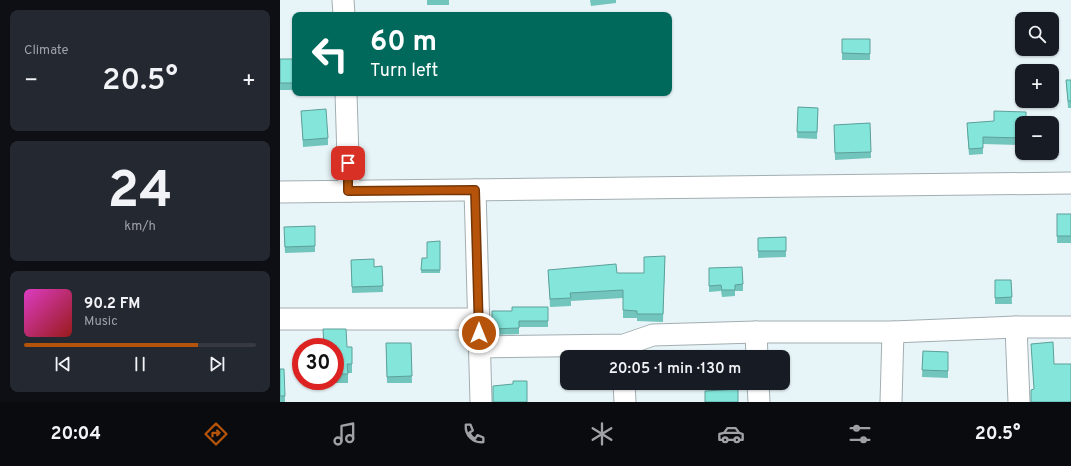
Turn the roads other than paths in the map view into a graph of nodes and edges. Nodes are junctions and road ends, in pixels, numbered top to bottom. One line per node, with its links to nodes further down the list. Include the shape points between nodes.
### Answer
1 (344, 0): 2 (street)
2 (344, 12)
3 (346, 96): 6 (street)
4 (1071, 183): 5 (street)
5 (475, 190): 6 (street); 9 (street)
6 (348, 191): 7 (street)
7 (280, 192)
8 (280, 319): 9 (street)
9 (479, 319): 14 (street)
10 (1016, 327): 11 (street); 13 (street); 24 (street)
11 (1071, 327)
12 (756, 332): 13 (street); 16 (street, via 653,335); 17 (street)
13 (893, 332): 23 (street)
14 (479, 347): 15 (street); 20 (street)
15 (588, 350)
16 (626, 350)
17 (757, 350)
18 (624, 390): 21 (street)
19 (758, 390): 22 (street)
20 (481, 402)
21 (625, 402)
22 (758, 402)
23 (891, 402)
24 (1019, 402)

